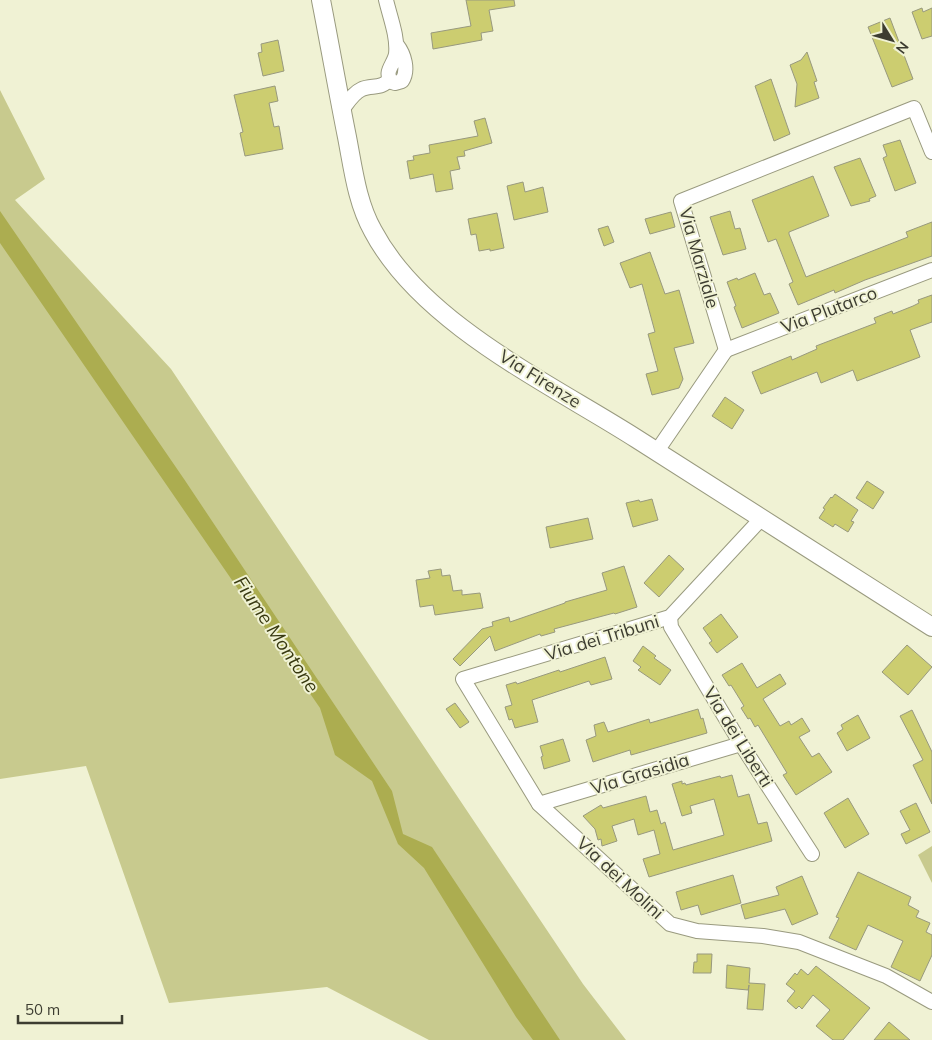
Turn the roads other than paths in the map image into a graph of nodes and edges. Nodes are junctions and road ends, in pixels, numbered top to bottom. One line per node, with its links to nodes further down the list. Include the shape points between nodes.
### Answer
1 (321, 0): 3 (main road, Via Firenze)
2 (386, 0): 3 (street, via 396,45 389,79 384,85 362,89)
3 (342, 110): 7 (main road, Via Firenze, via 357,188 371,229 386,255 412,286 481,342)
4 (932, 152): 6 (street, Via Marziale, via 914,108 681,201)
5 (932, 270): 6 (street, Via Plutarco)
6 (726, 350): 7 (street)
7 (657, 451): 8 (main road, Via Firenze)
8 (762, 519): 9 (street, Via dei Tribuni); 10 (main road, Via Firenze)
9 (670, 617): 11 (street, Via dei Tribuni); 12 (street, Via dei Liberti, via 671,627)
10 (932, 627)
11 (463, 679): 13 (street, Via dei Molini)
12 (741, 744): 13 (street, Via Grasidia); 14 (street, Via dei Liberti)
13 (539, 804): 15 (street, Via dei Molini, via 670,924 697,931 799,942 886,976)
14 (812, 854)
15 (932, 1002)

